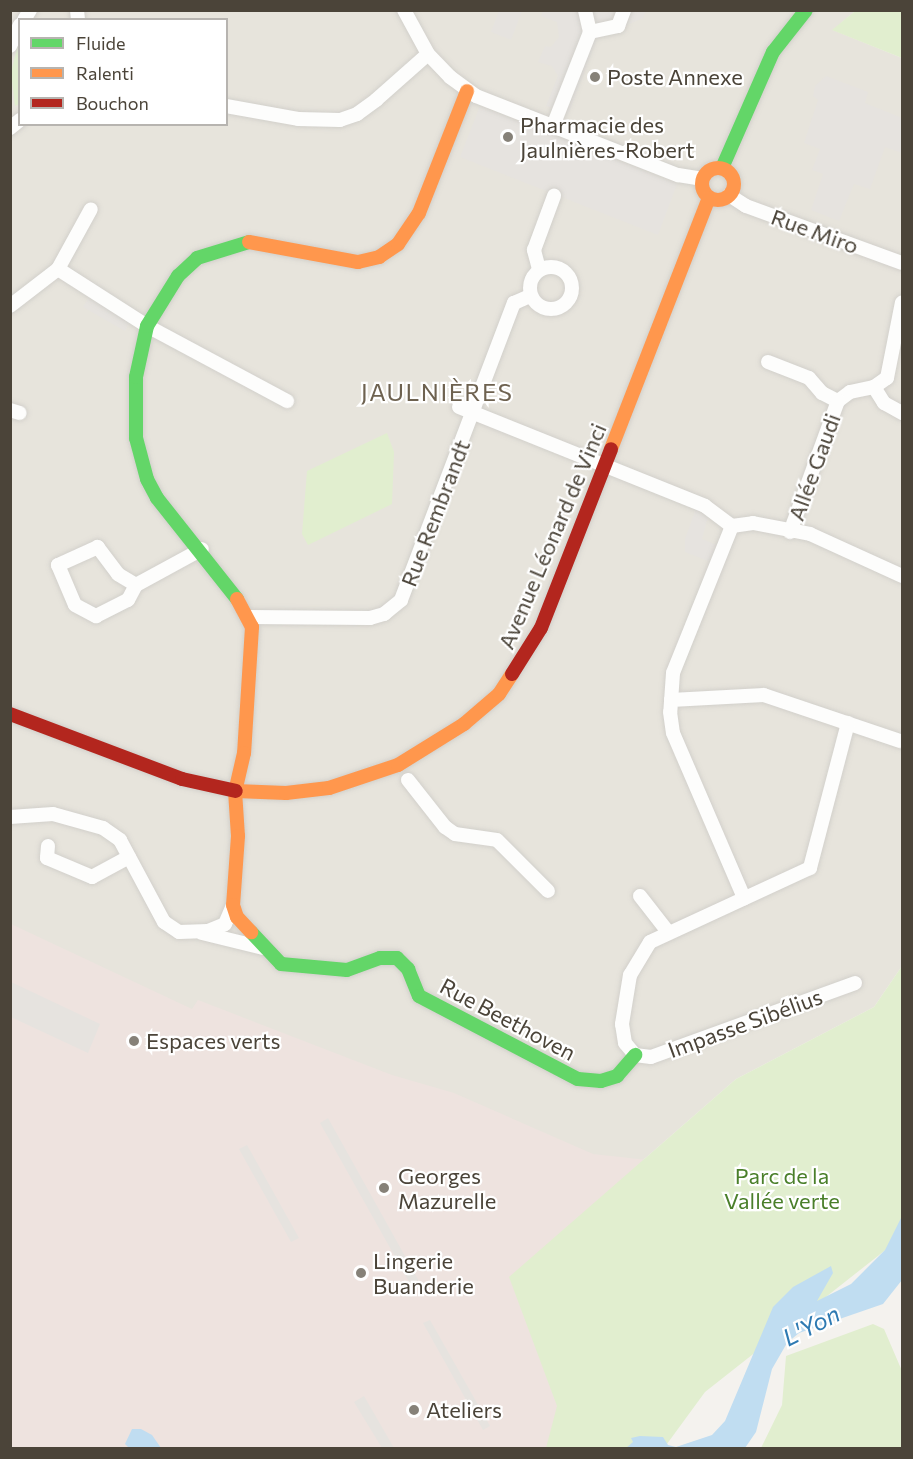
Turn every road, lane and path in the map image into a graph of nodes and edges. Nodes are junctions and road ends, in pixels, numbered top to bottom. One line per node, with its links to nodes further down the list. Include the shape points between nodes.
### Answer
1 (404, 10): 8 (street)
2 (585, 10): 6 (street)
3 (624, 10): 6 (street, via 618,26)
4 (806, 10): 12 (street, via 773,52)
5 (18, 29): 7 (street)
6 (590, 32): 11 (street)
7 (10, 46)
8 (428, 54): 9 (street); 10 (street, via 376,100 357,114 340,120 298,119)
9 (467, 91): 11 (street); 24 (street, via 419,213 398,244 379,257 358,262 343,262 258,241 223,246 197,258 178,276)
10 (228, 106)
11 (553, 126): 13 (street, via 678,175)
12 (722, 168): 13 (street, via 707,172); 14 (street, via 734,183)
13 (702, 179): 16 (street, via 701,186)
14 (729, 195): 16 (street, via 716,200); 18 (street, Rue Miro, via 746,206)
15 (554, 196): 20 (street, via 534,250)
16 (709, 198): 32 (street, Avenue Léonard de Vinci)
17 (91, 209): 19 (street)
18 (903, 263)
19 (58, 269): 23 (street); 24 (street)
20 (539, 269): 21 (street, via 531,280); 21 (street, via 554,268 568,276 571,295 567,306 560,310)
21 (530, 296): 30 (street, Rue Rembrandt, via 514,303)
22 (903, 302): 26 (street, via 887,378)
23 (10, 306)
24 (147, 326): 27 (street); 35 (street, via 134,414 140,459 157,498)
25 (768, 363): 28 (street, via 809,378 822,393)
26 (874, 387): 28 (street, via 850,392); 31 (street, via 884,403)
27 (287, 401)
28 (838, 401): 34 (street, Allée Gaudi)
29 (459, 407): 30 (street)
30 (474, 412): 32 (street); 38 (street, Rue Rembrandt, via 408,588 393,608 370,618)
31 (903, 413)
32 (605, 466): 33 (street, via 705,506); 44 (street, Avenue Léonard de Vinci, via 541,628 499,694 434,744 365,778 286,794)
33 (732, 525): 34 (street, via 753,523); 39 (street, via 673,673)
34 (790, 532): 36 (street, via 810,534)
35 (202, 549): 37 (street); 38 (street)
36 (903, 576)
37 (136, 585): 37 (street, via 128,600 96,616 75,605 58,564 98,547 118,574)
38 (249, 616): 44 (street, via 254,638 244,753)
39 (671, 699): 41 (street, via 764,695); 50 (street, via 673,734)
40 (10, 714): 44 (street, Avenue Léonard de Vinci, via 146,767)
41 (848, 723): 42 (street); 50 (street, via 814,860 806,871)
42 (900, 741)
43 (408, 780): 48 (street, via 445,827 455,834 496,840)
44 (235, 791): 51 (street, via 238,836)
45 (10, 817): 47 (street, via 53,814 79,818 112,834)
46 (48, 846): 47 (street, via 47,858 92,877)
47 (129, 857): 52 (street, via 170,928)
48 (548, 891)
49 (640, 896): 53 (street)
50 (744, 898): 53 (street)
51 (233, 904): 52 (street, via 225,924); 54 (street, Rue Beethoven, via 237,917)
52 (200, 932): 54 (street)
53 (668, 932): 56 (street, via 645,948 630,975 622,1024 625,1043)
54 (263, 948): 56 (street, Rue Beethoven, via 281,964 338,970 380,958 397,958 408,969 418,996 578,1079 601,1081 617,1076)
55 (855, 983): 56 (street, Impasse Sibélius, via 651,1057)
56 (635, 1055)

